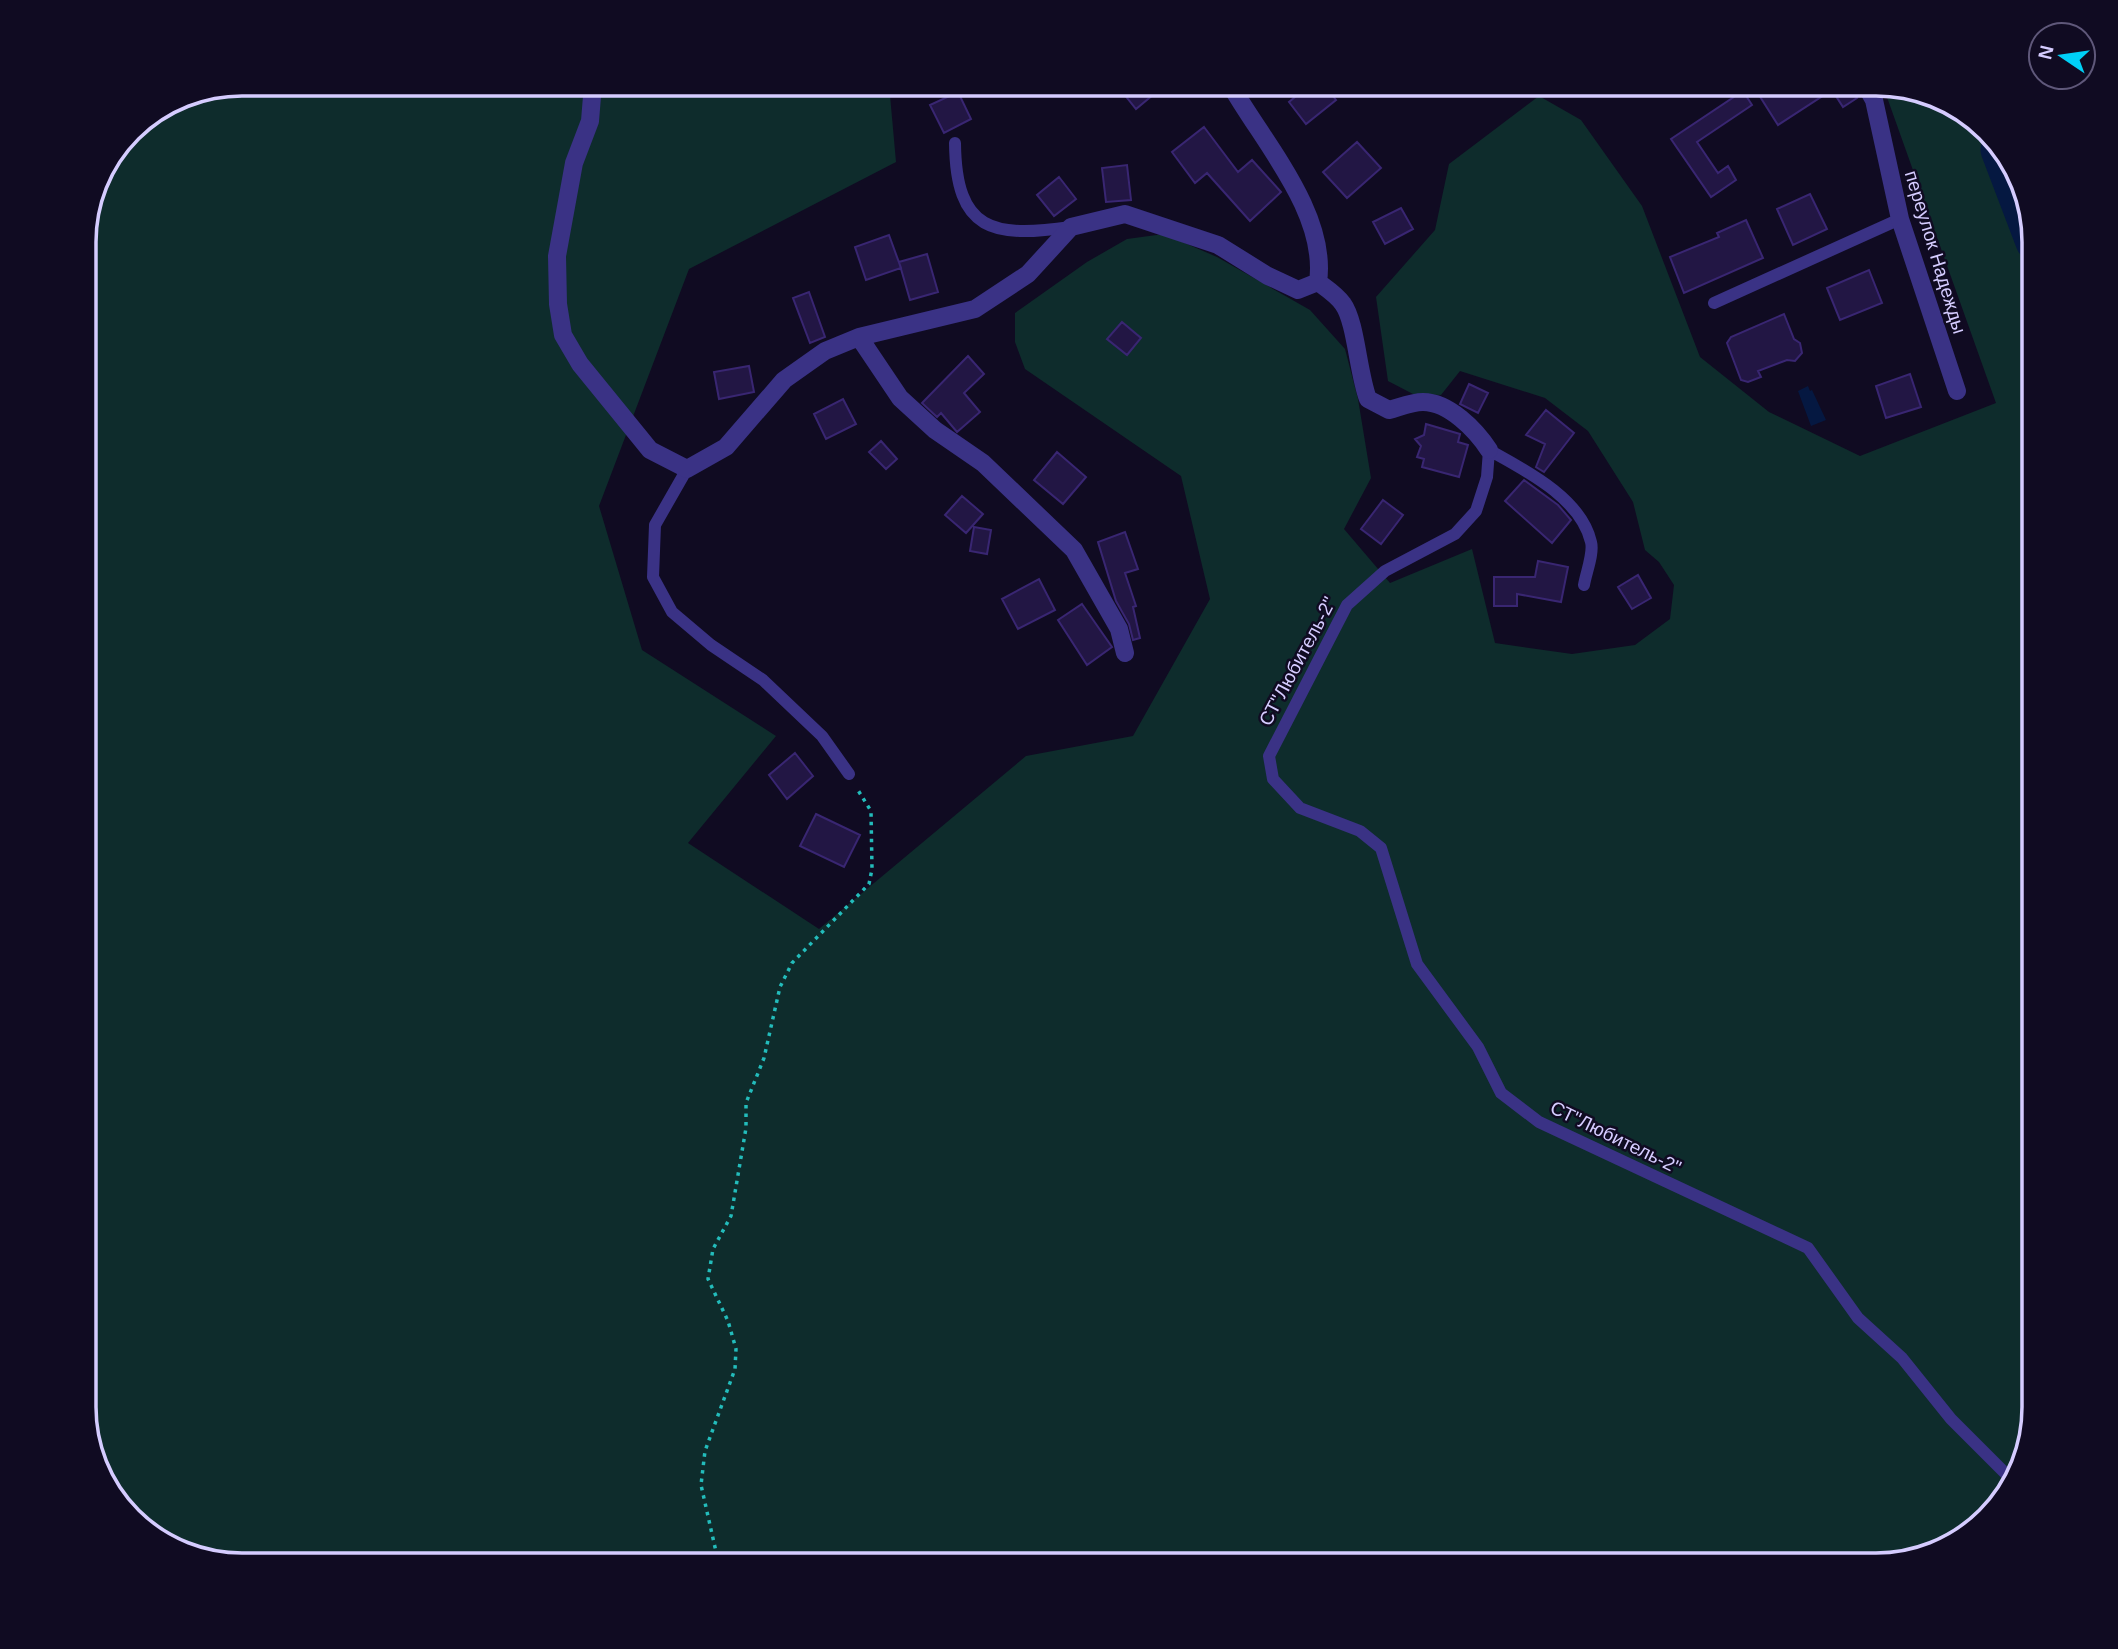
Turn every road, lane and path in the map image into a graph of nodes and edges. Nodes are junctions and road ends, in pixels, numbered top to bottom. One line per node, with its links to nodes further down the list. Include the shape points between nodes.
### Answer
1 (592, 96): 12 (street, via 557,256 563,335 580,364 650,450)
2 (1237, 96): 7 (street, via 1310,215 1318,252)
3 (1872, 96): 5 (street, переулок Надежды)
4 (955, 143): 6 (lane, via 955,179 974,215 992,228 1030,233)
5 (1900, 219): 8 (lane); 10 (street, переулок Надежды)
6 (1071, 227): 7 (street, via 1125,214 1218,245 1298,290); 9 (street, via 1028,274 975,309)
7 (1318, 282): 11 (street, via 1342,302 1349,315 1368,399 1390,410 1423,402 1441,405 1479,434)
8 (1714, 303)
9 (859, 337): 12 (street, via 825,351 784,380 726,447); 14 (street, via 900,398 935,430 983,463 1074,550 1119,629)
10 (1957, 391)
11 (1489, 450): 13 (lane, via 1558,493 1579,519 1592,543); 16 (lane, СТ"Любитель-2", via 1487,477 1476,512 1455,534 1385,571 1347,605 1269,756 1273,779 1300,808 1360,831 1381,848 1417,964 1478,1047 1501,1093 1539,1122 1808,1248 1858,1318 1902,1358 1951,1419)
12 (687, 469): 15 (lane, via 655,525 653,577 672,612 764,680 822,736)
13 (1584, 584)
14 (1125, 653)
15 (849, 774): 17 (path, via 871,811 869,884 792,963 780,987 764,1058 746,1103 731,1216 713,1249 708,1279 736,1349 735,1369 705,1451 701,1485)
16 (2006, 1474)
17 (716, 1553)

